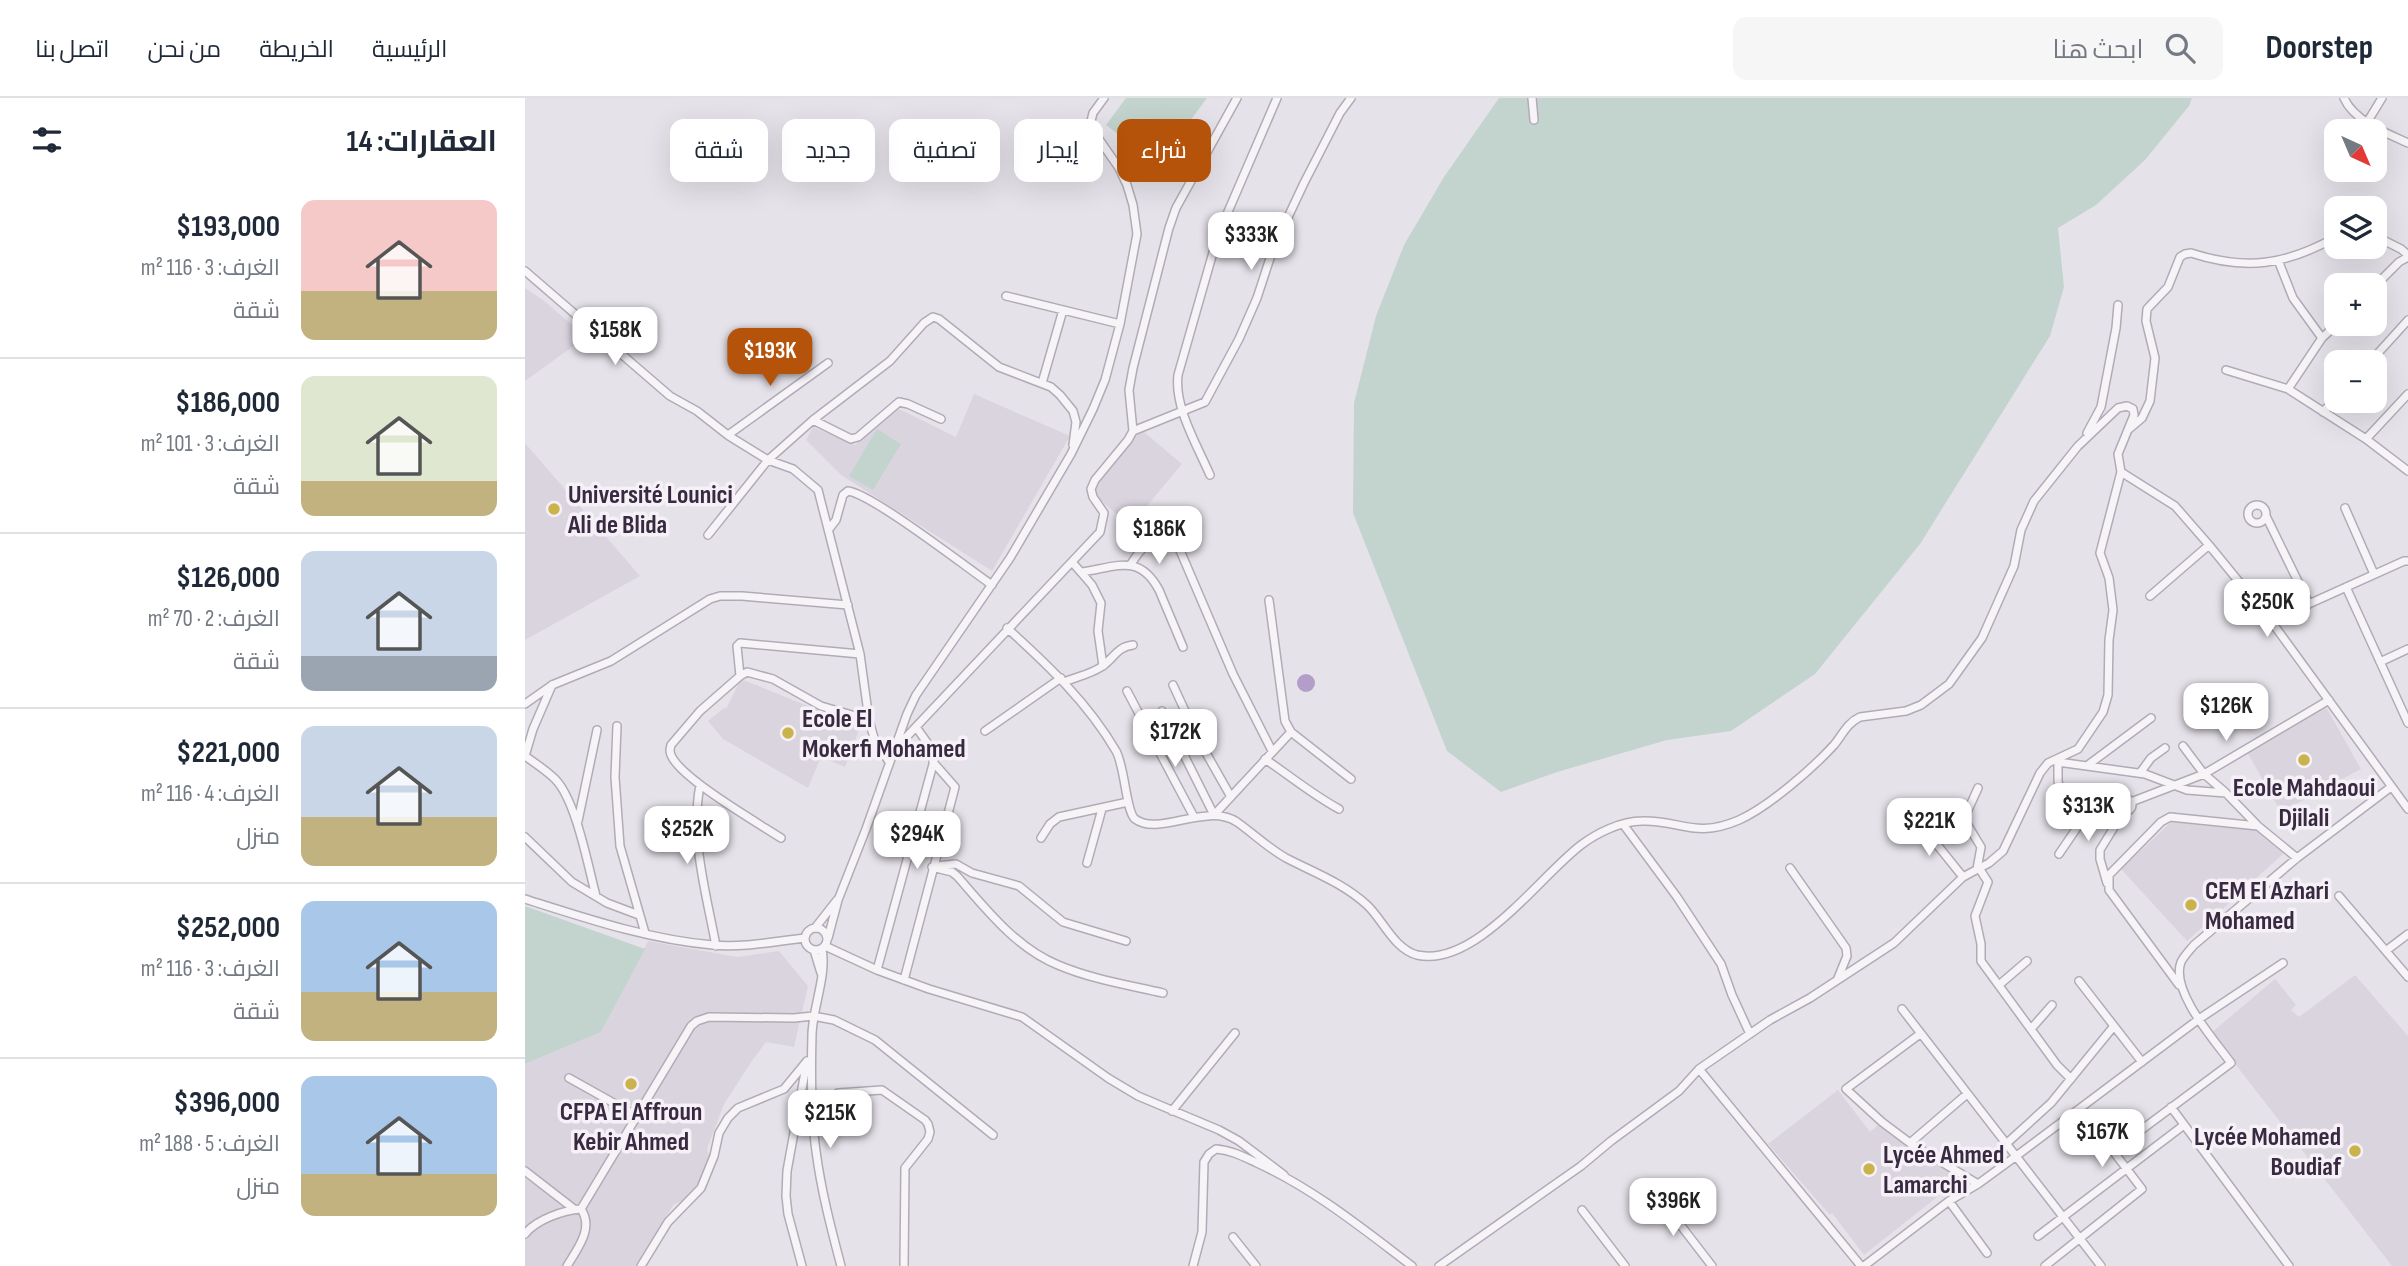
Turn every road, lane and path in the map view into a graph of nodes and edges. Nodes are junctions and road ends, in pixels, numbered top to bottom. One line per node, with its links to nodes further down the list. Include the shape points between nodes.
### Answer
1 (1104, 98): 23 (street, via 1093,113 1091,129 1123,176 1137,234)
2 (1237, 98): 36 (street, via 1168,228 1129,390)
3 (1277, 98): 31 (street, via 1218,235 1178,374)
4 (1351, 98): 31 (street, via 1273,248 1257,298 1212,391 1205,402)
5 (1532, 98): 10 (street)
6 (2344, 98): 8 (street, via 2349,108)
7 (2382, 98): 9 (street)
8 (2365, 119)
9 (2369, 119)
10 (1535, 120)
11 (2387, 134): 12 (street)
12 (2408, 143)
13 (2387, 243): 15 (street)
14 (2324, 244): 16 (street)
15 (2408, 256): 18 (street)
16 (2278, 260): 24 (street, via 2293,298); 35 (street, via 2229,264 2191,253 2181,257 2168,287 2147,309 2155,358 2150,401 2142,418)
17 (525, 271): 37 (street, via 670,396)
18 (2387, 274)
19 (1006, 296): 21 (street)
20 (2118, 305): 38 (street, via 2101,407)
21 (1063, 310): 23 (street); 28 (street)
22 (2408, 320): 25 (street)
23 (1120, 324): 40 (street, via 1100,394)
24 (2322, 338): 29 (street)
25 (2381, 350)
26 (828, 363): 37 (street)
27 (2226, 370): 29 (street)
28 (1042, 383): 34 (street, via 999,367 933,317 890,361); 40 (street, via 1073,411)
29 (2288, 389): 32 (street)
30 (2408, 394): 39 (street)
31 (1182, 412): 36 (street); 44 (street)
32 (2323, 412): 39 (street)
33 (941, 419): 34 (street, via 899,402 851,439)
34 (813, 420): 41 (street)
35 (2128, 430): 38 (street, via 2134,415 2127,406); 42 (street, via 2118,454)
36 (1132, 431): 51 (street, via 1092,484 1091,493 1104,513 1103,523 1095,539)
37 (728, 436): 41 (street)
38 (2084, 439): 114 (street, via 2034,502 2021,530 2014,566 1982,638 1956,676 1936,695 1906,711 1853,720 1784,790 1740,819 1700,830 1649,821)
39 (2366, 439): 43 (street)
40 (1072, 452): 55 (street)
41 (768, 460): 47 (street, via 793,469 818,490); 48 (street)
42 (2120, 471): 49 (street, via 2175,506); 93 (street, via 2100,553 2113,610 2108,695 2103,712 2078,749)
43 (2408, 471)
44 (1210, 475)
45 (2345, 508): 54 (street)
46 (2266, 516): 59 (street)
47 (829, 530): 55 (street, via 843,495 856,492); 60 (street)
48 (708, 535)
49 (2209, 545): 57 (street); 61 (street)
50 (2408, 561): 54 (street)
51 (1072, 562): 53 (street); 62 (street)
52 (1131, 564): 53 (street); 64 (street, via 1155,581); 87 (street, via 1154,538 1166,535 1176,541)
53 (1082, 572): 68 (street, via 1101,603 1098,631)
54 (2375, 574): 56 (street)
55 (992, 585): 88 (street, via 916,695)
56 (2346, 587): 59 (street); 67 (street)
57 (2150, 596)
58 (1269, 600): 84 (street, via 1285,721)
59 (2309, 604): 61 (street)
60 (848, 605): 66 (street); 71 (street, via 720,596 701,603 611,661)
61 (2271, 621): 74 (street)
62 (1007, 628): 70 (street); 81 (street)
63 (1133, 645): 68 (street, via 1124,646)
64 (1183, 647)
65 (2408, 649): 67 (street)
66 (860, 654): 69 (street, via 740,643 736,655); 78 (street)
67 (2380, 662): 79 (street)
68 (1103, 667): 70 (street)
69 (740, 676): 78 (street, via 754,672 821,706); 99 (street, via 671,745 671,758)
70 (1063, 680): 83 (street); 105 (street, via 1115,750)
71 (552, 685): 75 (street); 113 (street, via 525,756 557,780)
72 (1173, 685): 103 (street)
73 (1127, 691): 111 (street)
74 (2329, 700): 96 (street); 100 (street)
75 (525, 704)
76 (1162, 711): 110 (street)
77 (2151, 718): 94 (street)
78 (869, 719): 90 (street)
79 (2408, 723)
80 (617, 726): 131 (street, via 620,845)
81 (915, 727): 88 (street); 91 (street, via 933,751)
82 (597, 730): 113 (street)
83 (985, 731)
84 (1291, 732): 87 (street); 97 (street)
85 (2183, 746): 96 (street)
86 (2165, 748): 95 (street)
87 (1272, 751): 89 (street)
88 (893, 752): 90 (street)
89 (1265, 759): 103 (street); 108 (street)
90 (889, 762): 130 (street)
91 (933, 762): 122 (street, via 955,787); 142 (street)
92 (2058, 762): 93 (street); 94 (street); 104 (street, via 2058,781 2065,794)
93 (2048, 763): 124 (street, via 2003,851)
94 (2088, 765): 95 (street)
95 (2140, 773): 98 (street)
96 (2204, 774): 98 (street); 102 (street)
97 (1351, 779)
98 (2173, 784): 102 (street, via 2187,790); 106 (street, via 2131,802 2130,810)
99 (700, 785): 117 (street); 137 (street, via 695,831)
100 (2391, 787): 109 (street); 120 (street)
101 (1978, 788): 124 (street, via 1964,819 1980,847)
102 (2226, 793): 115 (street)
103 (1231, 797): 110 (street)
104 (2112, 799): 106 (street); 119 (street, via 2089,810)
105 (1128, 802): 107 (street); 111 (street, via 1139,821 1166,823)
106 (2122, 807): 126 (street, via 2100,850)
107 (1103, 808): 118 (street, via 1059,817); 121 (street)
108 (1339, 809)
109 (2408, 809)
110 (1214, 815): 111 (street); 114 (street, via 1235,821 1284,857 1342,885 1378,916 1403,948 1419,956 1471,944 1583,844)
111 (1194, 817)
112 (1918, 821): 125 (street)
113 (577, 822): 127 (street)
114 (1623, 824): 157 (street, via 1721,964)
115 (2258, 826): 120 (street); 126 (street, via 2170,817 2114,868)
116 (525, 837): 127 (street, via 572,882)
117 (781, 838)
118 (1041, 838)
119 (2059, 853)
120 (2297, 858): 148 (street, via 2194,944 2181,963)
121 (1087, 863)
122 (932, 867): 136 (street, via 955,864 1019,886 1063,922); 144 (street); 149 (street, via 957,876 1013,936 1041,957 1076,972)
123 (1790, 868): 145 (street, via 1846,948)
124 (1978, 869): 125 (street); 147 (street, via 1988,882 1975,916 1981,961)
125 (1963, 877): 145 (street, via 1894,943)
126 (2107, 883): 148 (street)
127 (596, 896): 131 (street)
128 (2339, 896): 139 (street)
129 (525, 899): 133 (street)
130 (838, 900): 132 (street); 138 (street)
131 (639, 915): 133 (street)
132 (815, 928): 135 (street); 138 (street, via 824,930)
133 (645, 933): 137 (street)
134 (2408, 934): 139 (street)
135 (805, 938): 137 (street); 138 (street, via 807,946)
136 (1126, 942)
137 (716, 946)
138 (822, 946): 142 (street); 152 (street)
139 (2387, 950): 143 (street)
140 (2027, 961): 147 (street)
141 (2283, 963): 153 (street)
142 (877, 970): 144 (street)
143 (2408, 977)
144 (904, 980): 167 (street, via 1022,1017 1108,1078)
145 (1836, 980): 157 (street)
146 (2079, 981): 154 (street)
147 (1999, 985): 155 (street)
148 (2182, 989): 153 (street)
149 (1163, 993)
150 (2052, 1005): 155 (street)
151 (1902, 1009): 158 (street)
152 (813, 1016): 159 (street); 168 (street, via 697,1021); 171 (street, via 866,1034)
153 (2199, 1019): 161 (street); 166 (street, via 2231,1063)
154 (2115, 1026): 161 (street); 164 (street)
155 (2031, 1029): 164 (street)
156 (1235, 1033): 167 (street)
157 (1750, 1034): 162 (street)
158 (1920, 1034): 165 (street); 172 (street, via 1846,1089)
159 (812, 1036): 160 (street); 169 (street)
160 (807, 1061): 190 (street, via 784,1089 738,1108 727,1118 701,1188 668,1222); 191 (street, via 786,1196)
161 (2142, 1062): 174 (street)
162 (1699, 1069): 197 (street, via 1679,1091 1572,1174); 200 (street)
163 (569, 1078): 168 (street)
164 (2071, 1079): 173 (street)
165 (1967, 1094): 172 (street); 173 (street)
166 (2171, 1107): 170 (street); 175 (street, via 2113,1151)
167 (1172, 1111): 177 (street, via 1239,1141)
168 (637, 1116): 181 (street)
169 (814, 1122): 192 (street, via 815,1150); 193 (street, via 832,1114 833,1097 838,1093 876,1089 886,1091 925,1120 928,1139 905,1168)
170 (2184, 1125): 175 (street); 203 (street)
171 (993, 1135)
172 (1910, 1143): 178 (street)
173 (2006, 1144): 174 (street)
174 (2015, 1157): 178 (street); 183 (street)
175 (2126, 1169): 183 (street); 187 (street, via 2142,1189)
176 (525, 1171): 181 (street)
177 (1284, 1175): 194 (street, via 1228,1150 1209,1154 1204,1163 1202,1232); 196 (street)
178 (1978, 1184): 180 (street)
179 (1655, 1192): 199 (street)
180 (1949, 1201): 188 (street); 200 (street)
181 (577, 1209): 184 (street); 189 (street, via 586,1216 587,1224)
182 (1582, 1210): 198 (street)
183 (2063, 1217): 185 (street); 187 (street)
184 (525, 1232)
185 (2038, 1236)
186 (1233, 1237): 195 (street)
187 (2080, 1238): 201 (street); 202 (street)
188 (1987, 1253)
189 (567, 1266)
190 (641, 1266)
191 (801, 1266)
192 (841, 1266)
193 (904, 1266)
194 (1193, 1266)
195 (1256, 1266)
196 (1412, 1266)
197 (1439, 1266)
198 (1625, 1266)
199 (1712, 1266)
200 (1862, 1266)
201 (2045, 1266)
202 (2101, 1266)
203 (2289, 1266)

